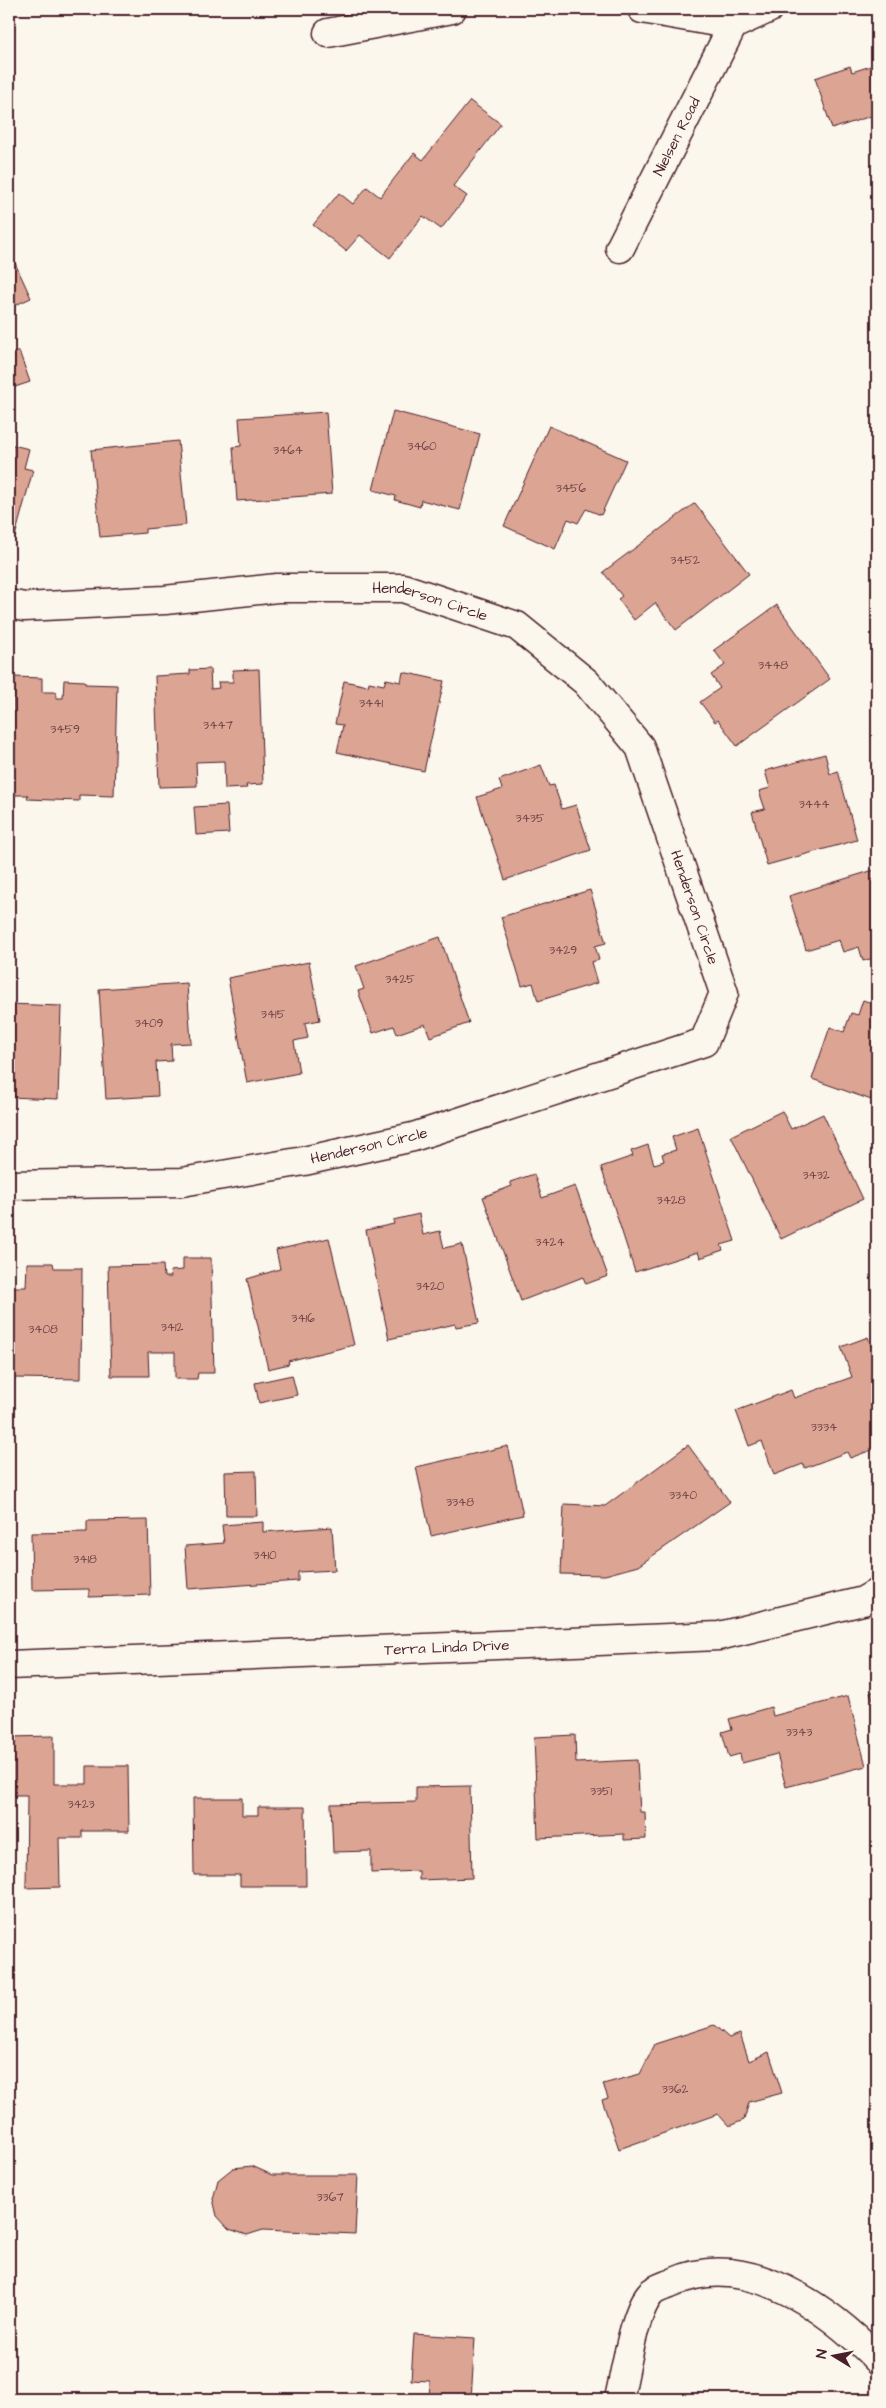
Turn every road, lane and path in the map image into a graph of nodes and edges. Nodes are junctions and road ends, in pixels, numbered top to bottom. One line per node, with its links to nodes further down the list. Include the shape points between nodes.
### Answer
1 (452, 9): 5 (street)
2 (642, 9): 4 (street)
3 (768, 9): 4 (street)
4 (733, 25): 6 (street, Nielsen Road)
5 (328, 33)
6 (620, 248)
7 (9, 604): 8 (street, Henderson Circle, via 24,607 165,600 277,588 403,588 518,626 586,682 640,747 724,993 704,1042 413,1138 182,1182)
8 (9, 1185)
9 (877, 1593): 10 (street, Terra Linda Drive, via 863,1601 719,1636)
10 (9, 1665)
11 (877, 2359): 12 (street, via 853,2334 820,2310 768,2281 719,2271 689,2276 651,2292 639,2314)
12 (621, 2397)

